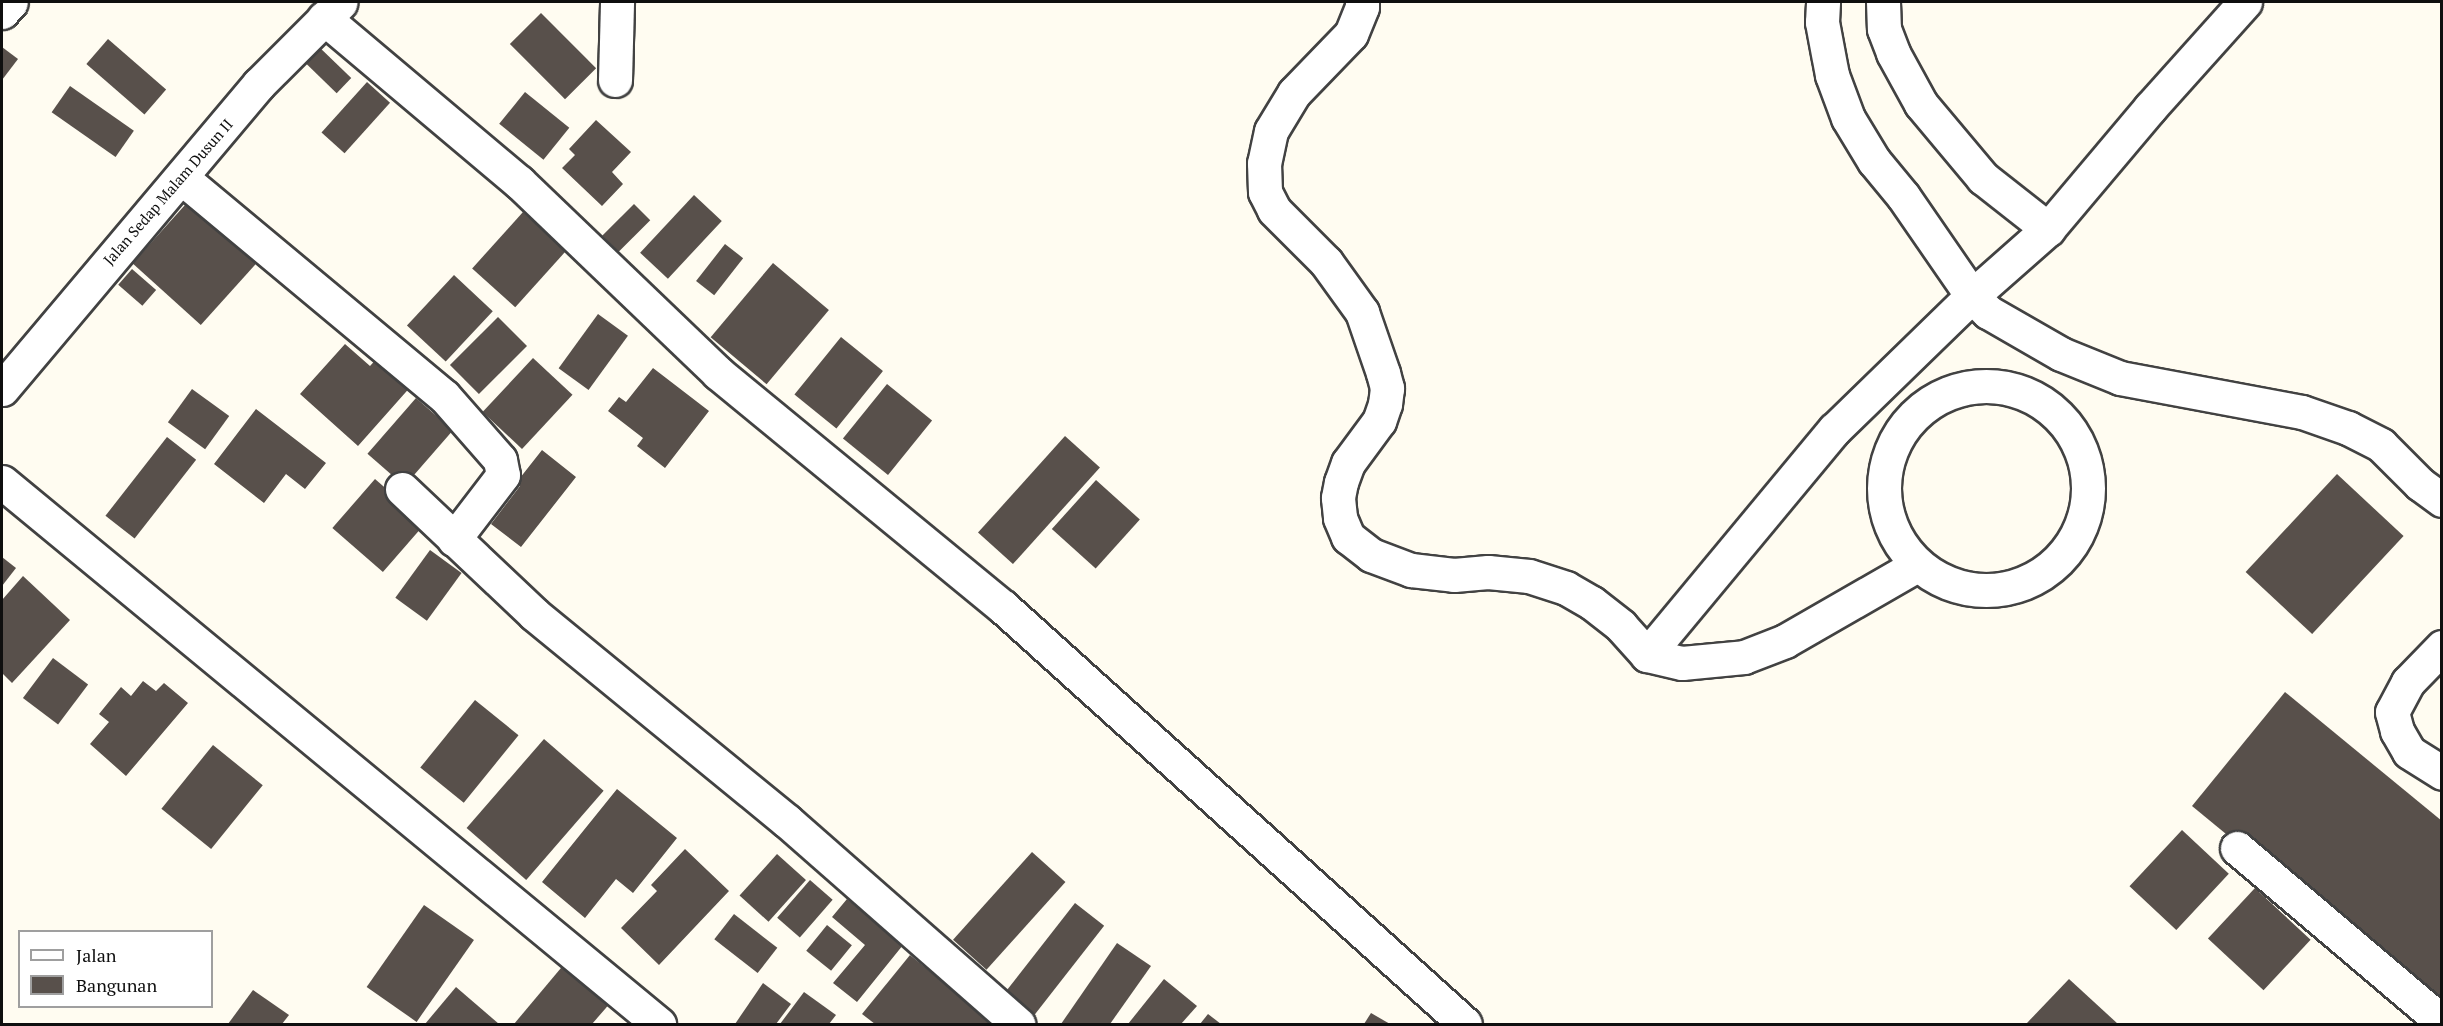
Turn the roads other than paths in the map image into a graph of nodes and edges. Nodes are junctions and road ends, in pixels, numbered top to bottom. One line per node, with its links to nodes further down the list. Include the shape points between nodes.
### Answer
1 (11, 2): 8 (street)
2 (617, 2): 9 (street)
3 (1362, 2): 20 (street, via 1351,34 1294,93 1271,131 1264,163 1265,192 1274,210 1326,262 1362,312 1387,388 1379,421 1348,463 1341,482 1340,518 1348,537 1371,555 1393,565 1454,575 1488,572 1529,576 1566,588 1621,626)
4 (1823, 2): 12 (street, via 1822,22 1832,75 1848,118 1874,161 1909,204)
5 (1883, 2): 11 (street, via 1884,29 1921,104 1983,178)
6 (2245, 2): 11 (street)
7 (333, 10): 10 (street, Jalan Sedap Malam Dusun II, via 260,84); 26 (street, via 718,373 1003,607)
8 (2, 12)
9 (615, 80)
10 (182, 178): 13 (street, Jalan Sedap Malam Dusun II); 17 (street, via 444,396 500,460 503,475)
11 (2048, 229): 12 (street)
12 (1972, 296): 16 (street, via 1989,312 2061,354 2120,378 2302,412 2348,428 2381,445); 20 (street, via 1834,430)
13 (2, 389)
14 (2, 482): 24 (street)
15 (402, 489): 17 (street)
16 (2442, 500)
17 (454, 539): 25 (street, via 534,614 787,821)
18 (1917, 565): 18 (street, via 1895,537 1885,502 1886,467 1900,434 1924,407 1955,390 1991,385 2026,393 2055,412 2078,441 2088,475 2087,511 2073,544 2049,570 2006,589 1982,592 1947,584); 20 (street, via 1785,641 1744,657 1683,663)
19 (2442, 647): 21 (street, via 2408,682 2392,712 2409,752)
20 (1647, 655)
21 (2442, 773)
22 (2237, 848): 23 (street)
23 (2442, 1022)
24 (659, 1024)
25 (1018, 1024)
26 (1465, 1024)

